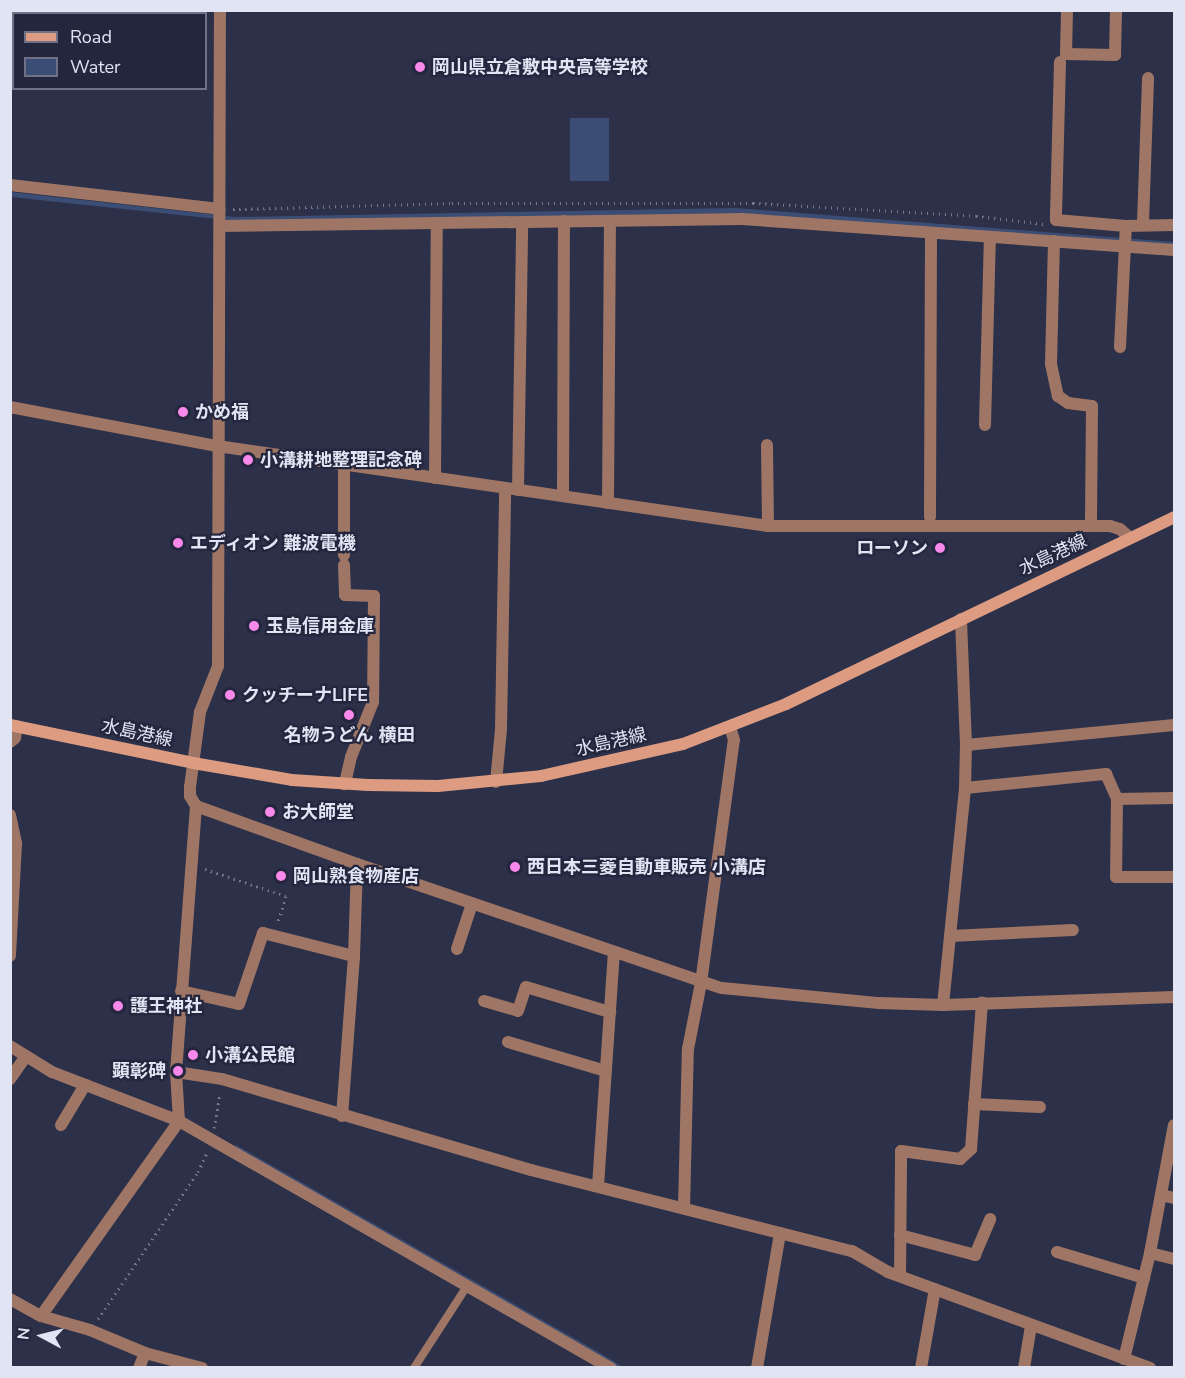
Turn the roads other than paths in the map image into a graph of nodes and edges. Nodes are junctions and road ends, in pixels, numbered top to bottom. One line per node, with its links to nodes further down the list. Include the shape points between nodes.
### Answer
1 (220, 10): 7 (street)
2 (1067, 10): 3 (street, via 1066,54 1115,55)
3 (1116, 10)
4 (1060, 62): 16 (street, via 1056,220)
5 (1148, 78): 12 (street)
6 (10, 185): 7 (street)
7 (220, 218): 11 (street); 23 (street)
8 (610, 220): 9 (street); 14 (street, via 742,219); 29 (street)
9 (564, 221): 10 (street); 28 (street)
10 (522, 222): 11 (street); 27 (street)
11 (437, 223): 25 (street)
12 (1143, 223): 13 (street); 16 (street)
13 (1174, 225)
14 (931, 232): 15 (street); 30 (street)
15 (990, 237): 17 (street); 21 (street)
16 (1124, 237): 17 (street); 18 (street); 19 (street)
17 (1054, 241): 33 (street, via 1051,364 1058,396 1068,404 1092,406)
18 (1174, 250)
19 (1120, 347)
20 (10, 407): 23 (street)
21 (985, 425)
22 (767, 445): 32 (street)
23 (217, 446): 24 (street); 41 (street, via 218,666 200,712)
24 (344, 465): 25 (street); 43 (street, via 345,595 374,596 373,702 351,757)
25 (435, 478): 26 (street)
26 (505, 488): 27 (street); 42 (street, via 501,729)
27 (518, 490): 28 (street)
28 (562, 496): 29 (street)
29 (608, 503): 32 (street)
30 (930, 517)
31 (1174, 517): 34 (main road, 水島港線)
32 (768, 525): 33 (street)
33 (1091, 526): 34 (street, via 1120,529)
34 (1130, 538): 35 (main road, 水島港線)
35 (961, 619): 38 (main road, 水島港線); 40 (street)
36 (1174, 725): 40 (street)
37 (14, 726): 39 (street, via 15,738); 41 (main road, 水島港線)
38 (730, 727): 42 (main road, 水島港線, via 683,744 614,761); 59 (street, via 734,740)
39 (10, 742)
40 (966, 744): 44 (street)
41 (193, 763): 43 (main road, 水島港線); 47 (street, via 190,796)
42 (496, 782): 43 (main road, 水島港線)
43 (345, 784)
44 (965, 788): 46 (street, via 1106,774); 54 (street)
45 (1174, 798): 46 (street)
46 (1117, 799): 50 (street, via 1116,877)
47 (196, 806): 49 (street); 60 (street)
48 (10, 815): 52 (street, via 16,844)
49 (357, 864): 51 (street); 58 (street)
50 (1174, 877)
51 (472, 904): 55 (street); 56 (street)
52 (12, 907): 57 (street)
53 (1073, 930): 54 (street)
54 (950, 936): 64 (street)
55 (457, 949)
56 (614, 953): 59 (street); 65 (street)
57 (10, 956)
58 (354, 956): 60 (street, via 263,933 239,1004); 75 (street)
59 (701, 983): 64 (street, via 879,1003); 82 (street, via 688,1049)
60 (182, 991): 70 (street)
61 (1174, 997): 63 (street)
62 (484, 1001): 65 (street, via 518,1011 526,987)
63 (981, 1002): 64 (street); 73 (street)
64 (943, 1005)
65 (610, 1012): 69 (street)
66 (508, 1042): 69 (street)
67 (10, 1046): 68 (street)
68 (27, 1056): 71 (street); 72 (street, via 52,1072)
69 (606, 1071): 79 (street)
70 (176, 1072): 75 (street, via 222,1079); 76 (street)
71 (10, 1079)
72 (86, 1085): 76 (street); 77 (street)
73 (974, 1104): 74 (street); 85 (street, via 971,1149 960,1159 901,1151)
74 (1040, 1107)
75 (342, 1116): 79 (street)
76 (179, 1121): 91 (street); 94 (street)
77 (61, 1125)
78 (1174, 1125): 80 (street)
79 (598, 1186): 82 (street)
80 (1161, 1195): 81 (street); 87 (street)
81 (1174, 1198)
82 (684, 1208): 84 (street)
83 (990, 1219): 85 (street, via 975,1255)
84 (780, 1233): 89 (street, via 852,1251); 103 (street)
85 (900, 1235): 89 (street)
86 (1057, 1252): 90 (street)
87 (1150, 1253): 88 (street); 90 (street)
88 (1174, 1259)
89 (900, 1276): 92 (street)
90 (1144, 1278): 97 (street)
91 (467, 1286): 98 (street); 101 (lane)
92 (935, 1289): 95 (street); 104 (street)
93 (10, 1299): 94 (street)
94 (41, 1317): 96 (street, via 90,1330)
95 (1031, 1326): 97 (street); 105 (street)
96 (145, 1353): 99 (street); 100 (street)
97 (1124, 1359): 106 (street)
98 (593, 1363): 102 (street)
99 (139, 1368)
100 (202, 1368)
101 (414, 1368)
102 (611, 1368)
103 (757, 1368)
104 (921, 1368)
105 (1024, 1368)
106 (1150, 1368)

